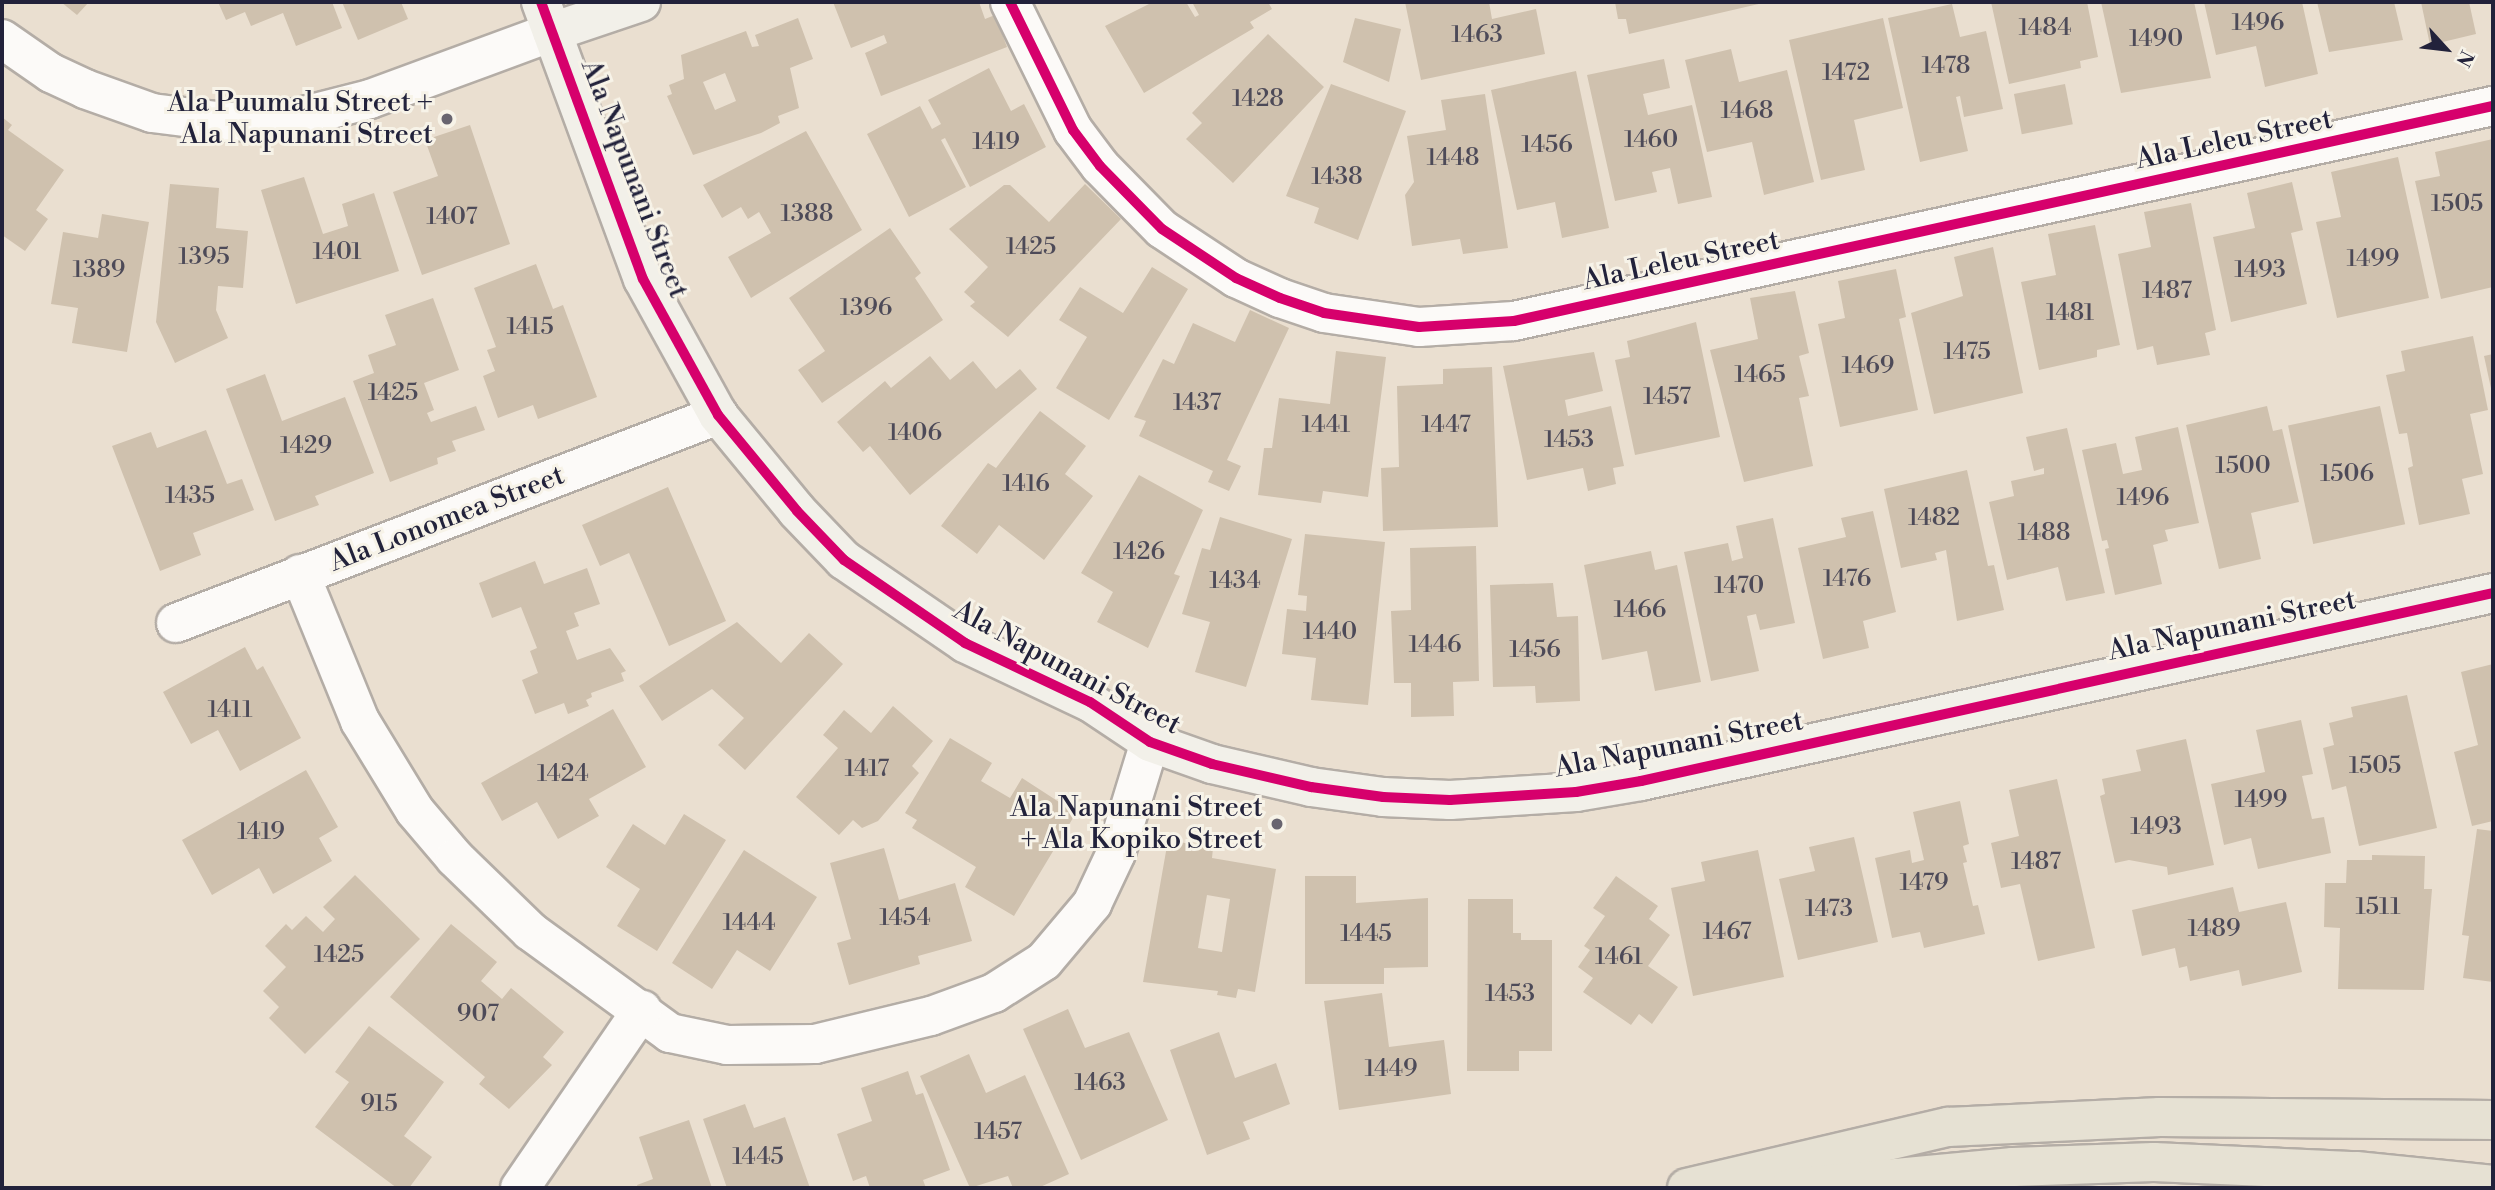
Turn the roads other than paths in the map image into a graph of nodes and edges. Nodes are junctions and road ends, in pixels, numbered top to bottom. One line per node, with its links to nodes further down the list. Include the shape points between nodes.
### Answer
1 (641, 2): 3 (street)
2 (1010, 2): 5 (street, Ala Leleu Street, via 1073,130 1122,191 1162,229 1236,278 1280,298 1324,313 1419,327 1514,321)
3 (547, 17): 4 (street, via 370,99 296,118 225,122 152,113 85,89 51,74); 6 (street, Ala Napunani Street, via 643,279)
4 (2, 39)
5 (2493, 106)
6 (718, 415): 7 (street, Ala Lonomea Street); 10 (street, Ala Napunani Street, via 752,460 844,560 965,643 1090,702)
7 (300, 574): 9 (street, Ala Lonomea Street); 11 (street, via 360,721 415,811 485,891 530,931)
8 (2493, 593): 10 (street, Ala Napunani Street, via 1576,792 1450,800 1383,797 1262,777)
9 (176, 623)
10 (1150, 742): 11 (street, via 1116,853 1092,904 1044,961 994,993 931,1016 781,1047 727,1045 670,1033)
11 (642, 1010): 14 (street)
12 (2493, 1120): 15 (highway, via 2160,1117 1948,1127)
13 (2493, 1185): 16 (highway, via 2356,1171 2154,1162 2013,1167)
14 (520, 1188)
15 (1687, 1188)
16 (1790, 1188)

